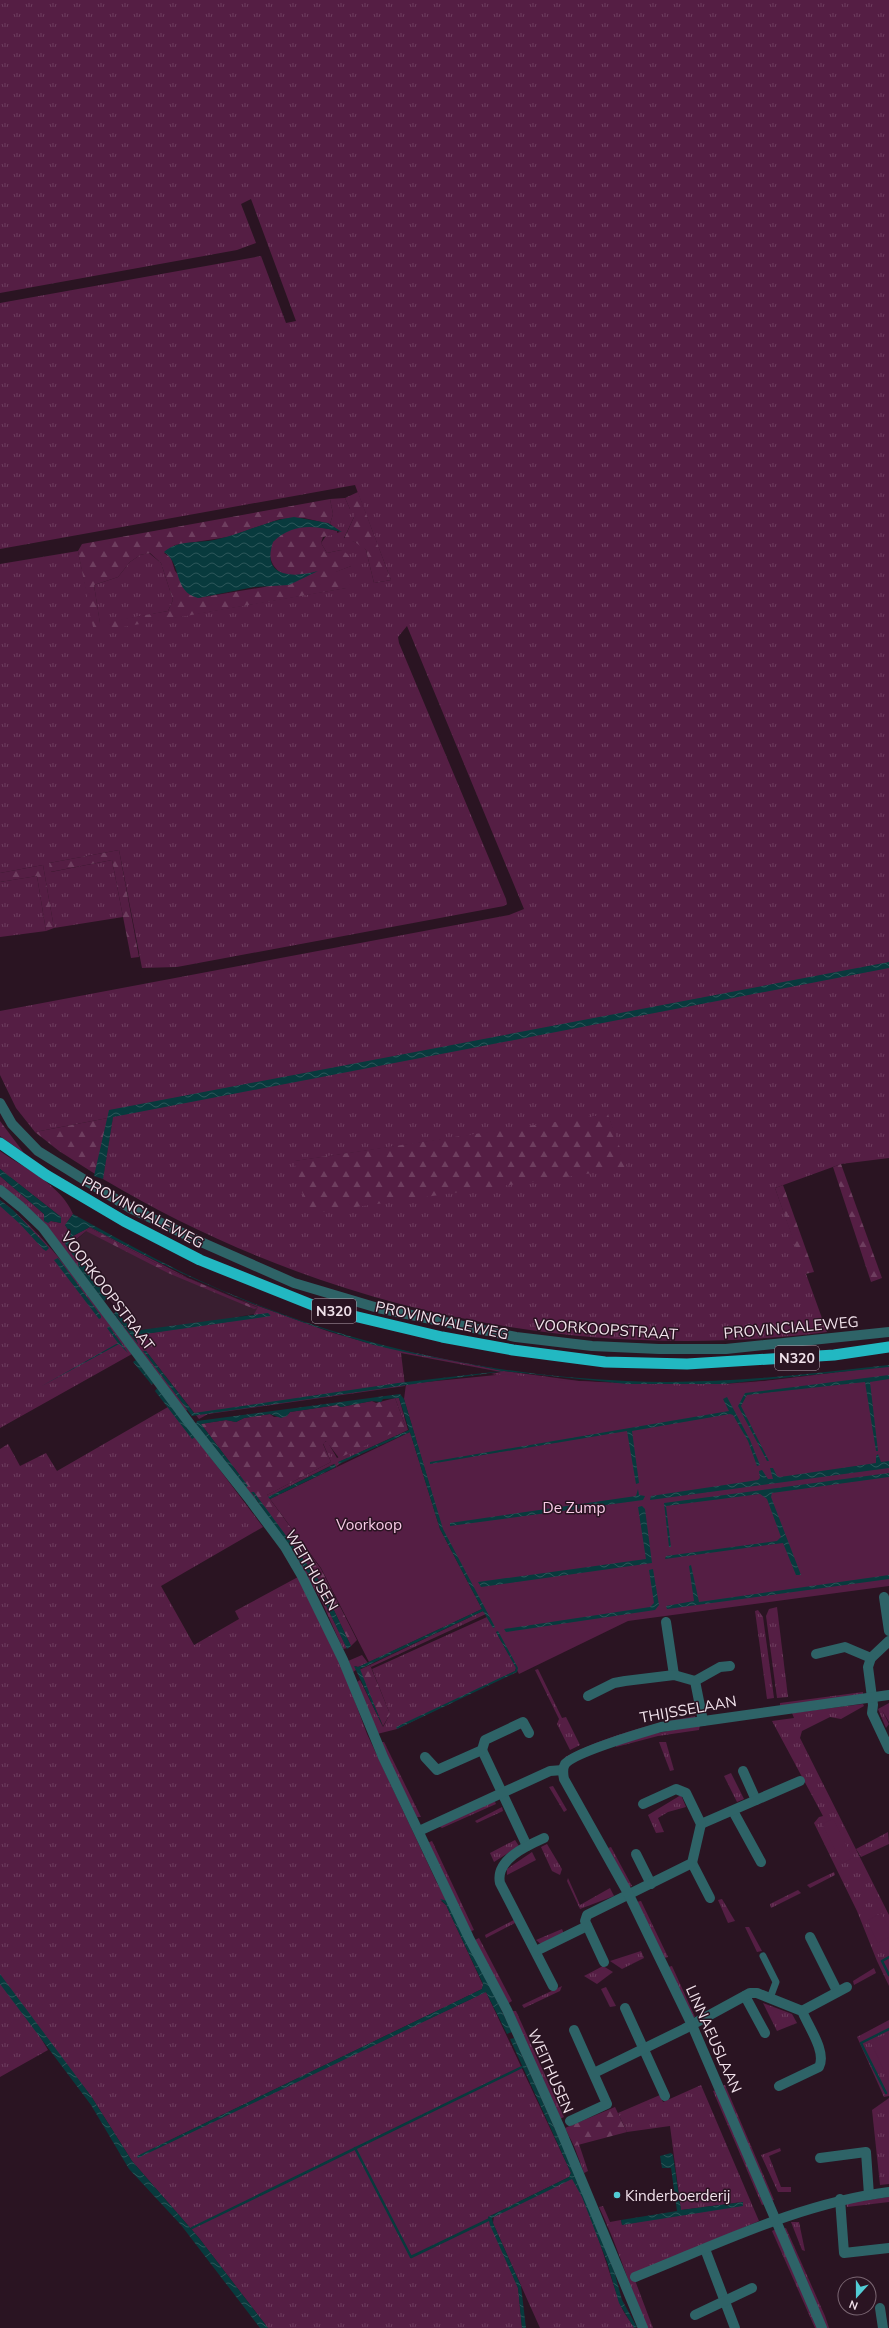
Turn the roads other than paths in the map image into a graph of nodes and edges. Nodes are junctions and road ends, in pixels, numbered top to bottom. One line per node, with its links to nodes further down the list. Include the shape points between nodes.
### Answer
1 (0, 1104): 6 (street, VOORKOOPSTRAAT, via 12,1124 38,1151 124,1204 201,1242 294,1283 378,1308 516,1337 592,1346)
2 (0, 1144): 5 (highway, PROVINCIALEWEG / N320, via 124,1222 200,1260 320,1308 442,1337 513,1350 604,1362 704,1364 834,1355)
3 (0, 1190): 7 (street, VOORKOOPSTRAAT, via 43,1228)
4 (889, 1332): 6 (street, PROVINCIALEWEG, via 734,1348)
5 (889, 1347)
6 (696, 1349)
7 (184, 1417): 33 (street, WEITHUSEN, via 285,1547 302,1576 343,1660 383,1757)
8 (884, 1597): 10 (street)
9 (666, 1622): 15 (street)
10 (889, 1631)
11 (889, 1641): 13 (street)
12 (816, 1654): 13 (street, via 845,1647)
13 (871, 1658): 19 (street, via 868,1667)
14 (730, 1666): 16 (street, via 720,1667)
15 (674, 1674): 16 (street); 18 (street, via 614,1683)
16 (695, 1681): 20 (street)
17 (889, 1695): 19 (street, THIJSSELAAN)
18 (588, 1696)
19 (872, 1697): 20 (street, THIJSSELAAN); 22 (street, via 872,1713)
20 (703, 1721): 25 (street, THIJSSELAAN, via 634,1734 596,1748 566,1763)
21 (529, 1733): 23 (street, via 523,1722 485,1740)
22 (889, 1749)
23 (482, 1750): 24 (street, via 435,1773); 28 (street)
24 (425, 1757)
25 (563, 1770): 28 (street, via 550,1771); 40 (street, LINNAEUSLAAN, via 564,1779)
26 (743, 1772): 29 (street)
27 (800, 1781): 29 (street)
28 (502, 1793): 33 (street); 35 (street)
29 (756, 1800): 31 (street)
30 (643, 1804): 32 (street, via 676,1789 686,1793)
31 (733, 1810): 32 (street); 37 (street)
32 (701, 1824): 38 (street)
33 (419, 1831): 74 (street, WEITHUSEN, via 469,1938 507,2010 559,2126)
34 (544, 1838): 35 (street)
35 (527, 1846): 44 (street, via 501,1867 499,1875 500,1883)
36 (636, 1854): 39 (street)
37 (761, 1862)
38 (692, 1863): 39 (street); 41 (street)
39 (651, 1884): 40 (street)
40 (629, 1895): 42 (street, via 587,1915); 54 (street, LINNAEUSLAAN)
41 (710, 1898)
42 (587, 1926): 44 (street); 46 (street)
43 (810, 1937): 49 (street)
44 (536, 1952): 47 (street)
45 (762, 1956): 51 (street, via 776,1982)
46 (604, 1962)
47 (553, 1986)
48 (847, 1987): 49 (street)
49 (837, 1991): 53 (street)
50 (745, 1996): 51 (street, via 757,1992); 54 (street); 56 (street)
51 (770, 1998): 53 (street)
52 (625, 2008): 57 (street)
53 (802, 2012): 59 (street, via 821,2054 822,2062 819,2067)
54 (692, 2025): 57 (street); 66 (street, LINNAEUSLAAN)
55 (574, 2030): 58 (street)
56 (765, 2033)
57 (643, 2049): 58 (street); 60 (street)
58 (594, 2073): 61 (street, via 607,2104)
59 (779, 2086)
60 (665, 2096)
61 (570, 2121)
62 (820, 2158): 64 (street, via 866,2152)
63 (889, 2192): 64 (street)
64 (869, 2195): 65 (street)
65 (840, 2199): 66 (street); 67 (street, via 844,2253)
66 (775, 2221): 68 (street); 76 (street, LINNAEUSLAAN)
67 (889, 2248)
68 (705, 2249): 69 (street); 71 (street)
69 (635, 2277)
70 (752, 2288): 71 (street)
71 (725, 2301): 73 (street); 75 (street)
72 (880, 2308): 77 (street)
73 (695, 2315)
74 (643, 2328)
75 (735, 2328)
76 (822, 2328)
77 (883, 2328)

